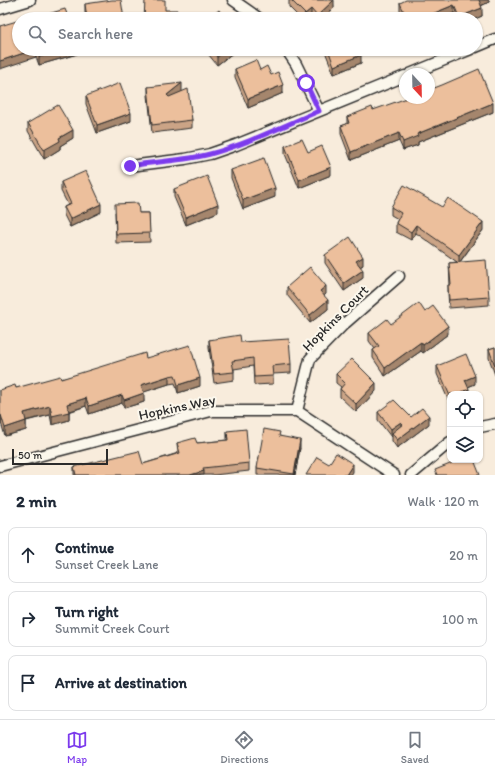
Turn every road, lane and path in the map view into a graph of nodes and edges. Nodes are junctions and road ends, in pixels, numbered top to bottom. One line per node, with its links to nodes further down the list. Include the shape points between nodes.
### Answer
1 (234, 0): 4 (street)
2 (25, 1): 3 (street)
3 (0, 9)
4 (250, 12)
5 (495, 39): 6 (street)
6 (483, 44)
7 (291, 56): 11 (street)
8 (454, 56): 9 (street)
9 (425, 68)
10 (399, 78): 11 (street)
11 (319, 111): 12 (street, via 210,154)
12 (130, 166)
13 (399, 276): 14 (street, Hopkins Court, via 343,325 310,359)
14 (297, 411): 18 (street, Hopkins Way, via 211,411); 19 (street)
15 (495, 424): 16 (street)
16 (483, 426)
17 (447, 445): 20 (street)
18 (0, 466)
19 (394, 475)
20 (411, 475)

